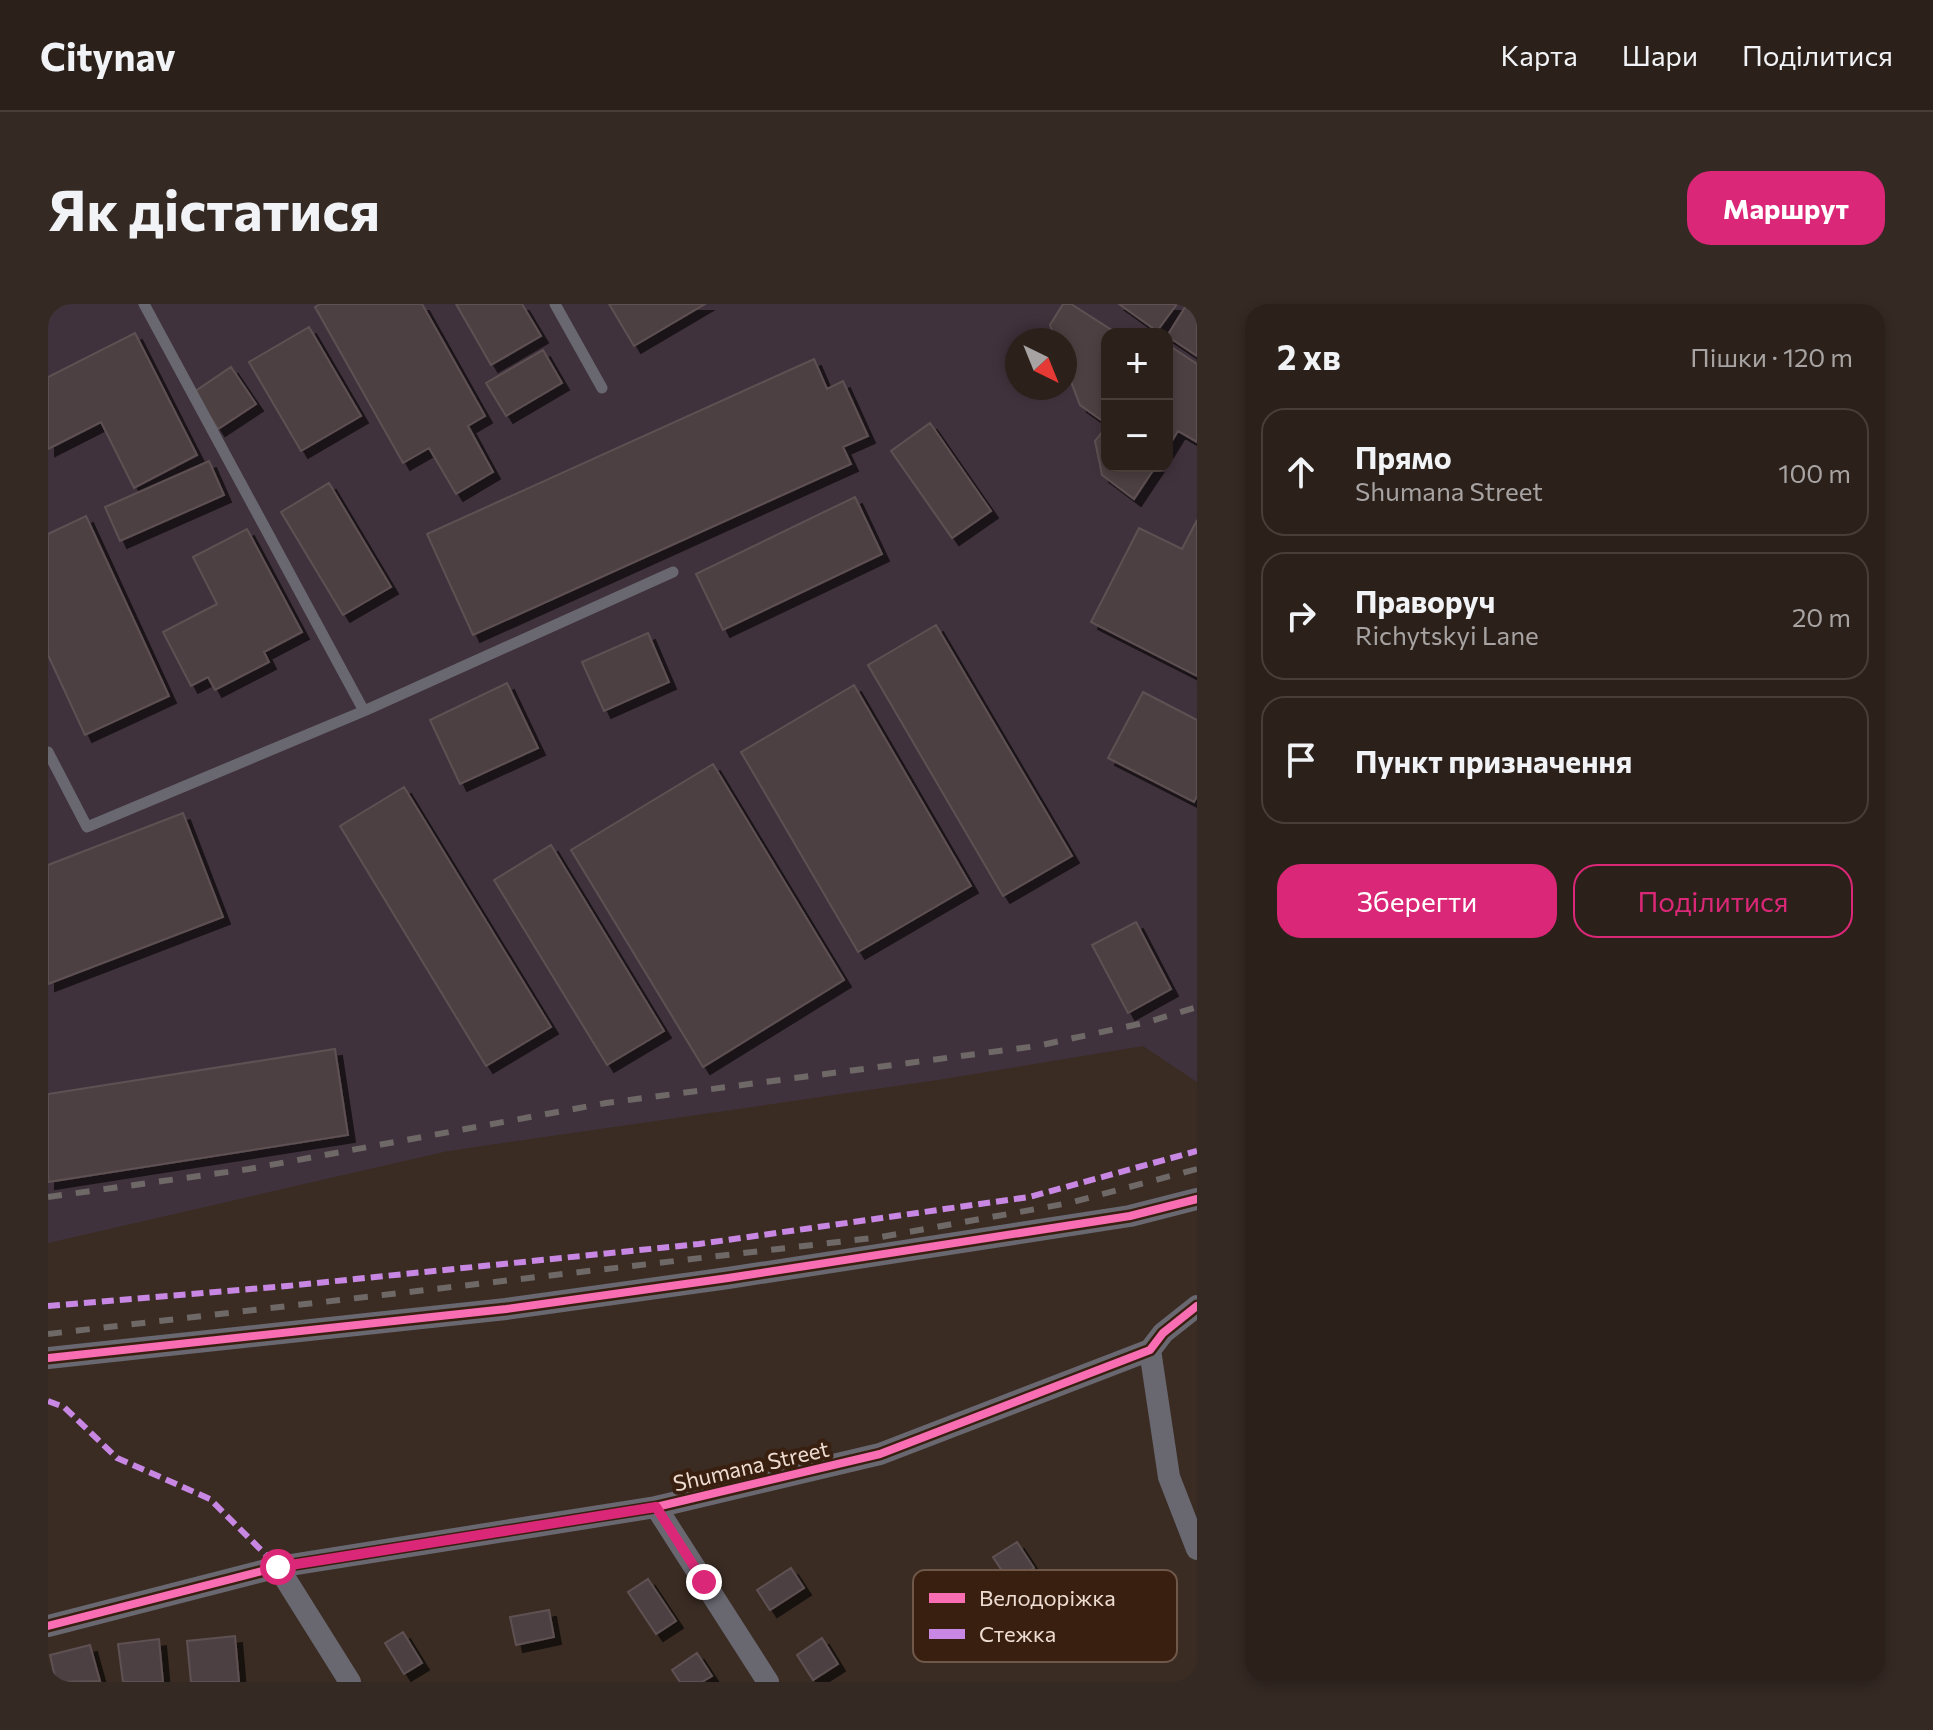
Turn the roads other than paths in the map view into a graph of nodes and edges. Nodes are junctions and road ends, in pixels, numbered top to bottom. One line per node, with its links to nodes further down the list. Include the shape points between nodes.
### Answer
1 (144, 304): 5 (lane)
2 (555, 304): 3 (lane)
3 (602, 388)
4 (673, 572): 5 (lane)
5 (364, 711): 6 (lane, via 87,827)
6 (48, 752)
7 (1197, 1199): 10 (street, via 1130,1216 535,1305)
8 (1197, 1306): 9 (street, Shumana Street)
9 (1150, 1350): 11 (street, Shumana Street, via 880,1454); 12 (street, via 1169,1477)
10 (48, 1358)
11 (656, 1507): 13 (street, Shumana Street); 16 (street)
12 (1197, 1549)
13 (278, 1567): 14 (street, Shumana Street); 15 (street)
14 (48, 1626)
15 (350, 1682)
16 (768, 1682)

